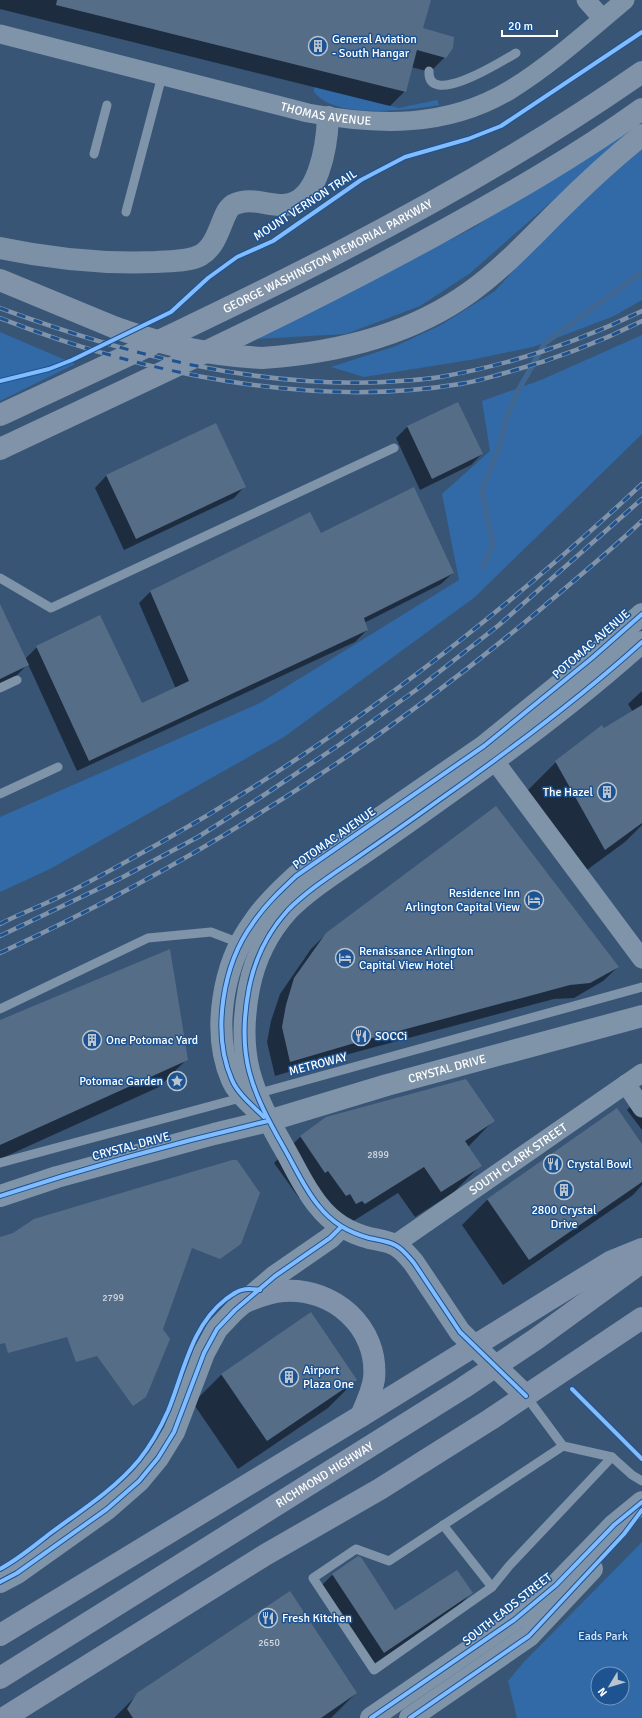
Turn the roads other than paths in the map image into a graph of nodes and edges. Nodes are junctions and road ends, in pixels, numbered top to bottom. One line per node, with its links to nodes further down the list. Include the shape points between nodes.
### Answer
1 (586, 0): 3 (street)
2 (625, 0): 3 (street, THOMAS AVENUE)
3 (602, 18): 11 (street, THOMAS AVENUE, via 521,83 465,110 434,118 400,122 365,122)
4 (0, 34): 8 (street, THOMAS AVENUE)
5 (516, 53): 6 (lane, via 488,70 450,85 435,83 430,78)
6 (429, 71)
7 (642, 72): 17 (highway, GEORGE WASHINGTON MEMORIAL PARKWAY, via 515,154 382,229 290,277)
8 (162, 76): 11 (street, THOMAS AVENUE); 14 (lane)
9 (107, 105): 13 (lane)
10 (642, 109): 19 (highway, via 508,194 375,268 240,336)
11 (328, 117): 15 (main road, via 317,176 299,201 289,205 246,201 232,205 214,242 196,257 118,263 57,258)
12 (642, 135): 16 (highway, bridge, via 499,268 468,293 413,324 362,343 307,354 262,358 188,350 116,328)
13 (94, 154)
14 (126, 212)
15 (0, 248)
16 (0, 280)
17 (0, 416)
18 (394, 448): 20 (lane, via 51,608)
19 (0, 449)
20 (0, 578)
21 (642, 614): 25 (street, POTOMAC AVENUE)
22 (642, 642): 25 (street, POTOMAC AVENUE, via 549,719)
23 (17, 680): 24 (lane)
24 (0, 688)
25 (489, 754): 28 (street, POTOMAC AVENUE, via 305,895 276,924 263,943); 29 (street)
26 (58, 767): 27 (lane)
27 (0, 794)
28 (250, 948): 31 (lane, via 211,932 148,938); 35 (street, POTOMAC AVENUE, via 243,1037)
29 (642, 959)
30 (642, 987): 35 (lane, METROWAY)
31 (0, 1009)
32 (642, 1016): 37 (street, CRYSTAL DRIVE, via 387,1085)
33 (642, 1073): 34 (street, SOUTH CLARK STREET)
34 (626, 1084): 36 (street); 41 (street, SOUTH CLARK STREET)
35 (250, 1096): 37 (street, POTOMAC AVENUE); 38 (lane, METROWAY)
36 (642, 1108)
37 (268, 1121): 39 (street, CRYSTAL DRIVE, via 57,1177); 40 (street, POTOMAC AVENUE, via 316,1203)
38 (0, 1163)
39 (0, 1196)
40 (341, 1227): 41 (street, POTOMAC AVENUE); 44 (street, via 330,1238 275,1276)
41 (394, 1245): 46 (street, via 414,1263 460,1332)
42 (642, 1248): 46 (highway, via 610,1262)
43 (642, 1262): 47 (highway, RICHMOND HIGHWAY)
44 (245, 1302): 49 (highway, via 271,1293 296,1291 333,1301 352,1316 365,1335 374,1368 372,1390); 56 (street, via 217,1329 210,1341 174,1432 149,1470 119,1500 17,1573)
45 (642, 1318): 48 (highway)
46 (474, 1345): 47 (street); 49 (highway)
47 (495, 1366): 48 (street); 59 (highway, RICHMOND HIGHWAY, via 464,1388)
48 (526, 1396): 50 (lane); 61 (highway, via 380,1489 265,1556)
49 (361, 1416): 58 (highway)
50 (563, 1446): 51 (lane); 55 (lane)
51 (612, 1457): 52 (lane); 57 (lane)
52 (642, 1481)
53 (642, 1502): 60 (street, SOUTH EADS STREET, via 614,1526 556,1585 514,1620)
54 (642, 1510): 62 (street, via 624,1534 529,1636)
55 (443, 1525): 57 (lane); 57 (lane, via 389,1561 356,1549 313,1578 374,1670)
56 (0, 1582)
57 (492, 1587)
58 (0, 1635)
59 (0, 1678)
60 (375, 1717)
61 (4, 1718)
62 (410, 1718)

